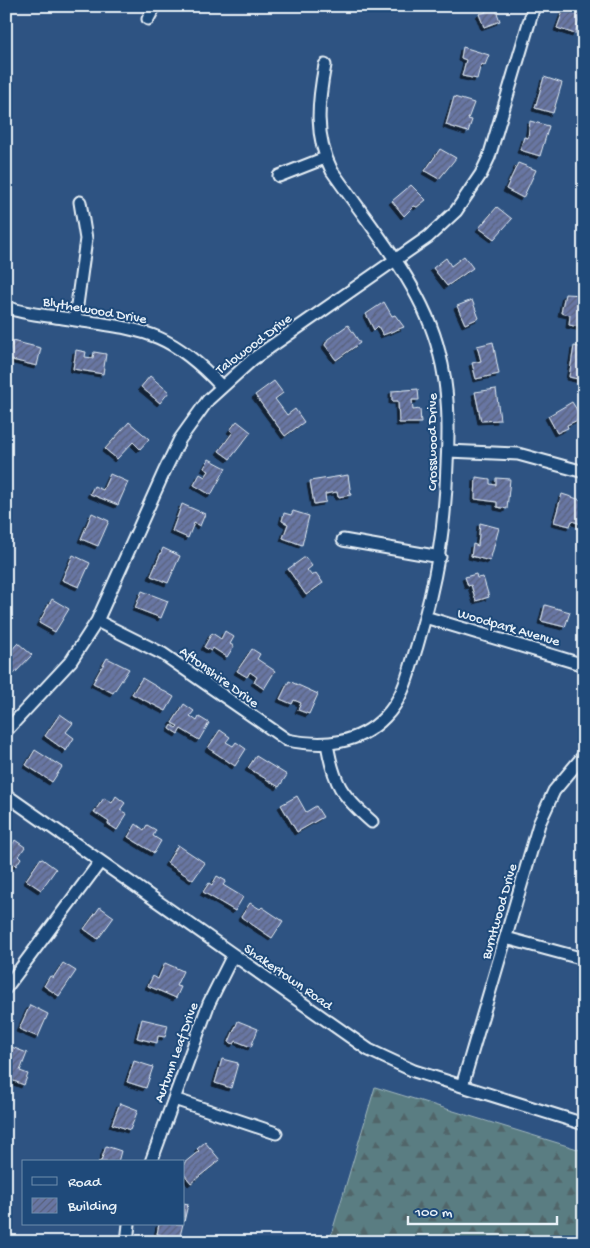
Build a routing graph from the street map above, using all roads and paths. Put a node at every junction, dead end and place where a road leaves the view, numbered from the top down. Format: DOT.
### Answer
graph roads {
  1 [pos="155,6"];
  2 [pos="534,6"];
  3 [pos="148,19"];
  4 [pos="326,65"];
  5 [pos="325,158"];
  6 [pos="279,176"];
  7 [pos="80,202"];
  8 [pos="394,260"];
  9 [pos="6,306"];
  10 [pos="75,320"];
  11 [pos="221,386"];
  12 [pos="448,451"];
  13 [pos="584,472"];
  14 [pos="343,540"];
  15 [pos="440,557"];
  16 [pos="425,617"];
  17 [pos="97,621"];
  18 [pos="584,665"];
  19 [pos="6,731"];
  20 [pos="328,744"];
  21 [pos="584,755"];
  22 [pos="6,795"];
  23 [pos="372,822"];
  24 [pos="100,862"];
  25 [pos="506,938"];
  26 [pos="233,955"];
  27 [pos="584,959"];
  28 [pos="6,988"];
  29 [pos="462,1086"];
  30 [pos="174,1099"];
  31 [pos="584,1124"];
  32 [pos="276,1134"];
  33 [pos="152,1160"];
  34 [pos="129,1226"];
  35 [pos="127,1242"];
  1 -- 3 [label="street"];
  2 -- 8 [label="street, Talowood Drive"];
  4 -- 5 [label="street, Crosswood Drive"];
  5 -- 6 [label="street"];
  5 -- 8 [label="street, Crosswood Drive"];
  7 -- 10 [label="street"];
  8 -- 11 [label="street, Talowood Drive"];
  8 -- 12 [label="street, Crosswood Drive"];
  9 -- 10 [label="street, Blythewood Drive"];
  10 -- 11 [label="street, Blythewood Drive"];
  11 -- 17 [label="street, Talowood Drive"];
  12 -- 13 [label="street"];
  12 -- 15 [label="street, Crosswood Drive"];
  14 -- 15 [label="street"];
  15 -- 16 [label="street, Crosswood Drive"];
  16 -- 18 [label="street, Woodpark Avenue"];
  16 -- 20 [label="street, Crosswood Drive"];
  17 -- 19 [label="street, Talowood Drive"];
  17 -- 20 [label="street, Aftonshire Drive"];
  20 -- 23 [label="street"];
  21 -- 25 [label="street, Burntwood Drive"];
  22 -- 24 [label="street, Shakertown Road"];
  24 -- 26 [label="street, Shakertown Road"];
  24 -- 28 [label="street"];
  25 -- 27 [label="street"];
  25 -- 29 [label="street, Burntwood Drive"];
  26 -- 29 [label="street, Shakertown Road"];
  26 -- 30 [label="street, Autumn Leaf Drive"];
  29 -- 31 [label="street, Shakertown Road"];
  30 -- 32 [label="street"];
  30 -- 33 [label="street, Autumn Leaf Drive"];
  34 -- 35 [label="street"];
}
